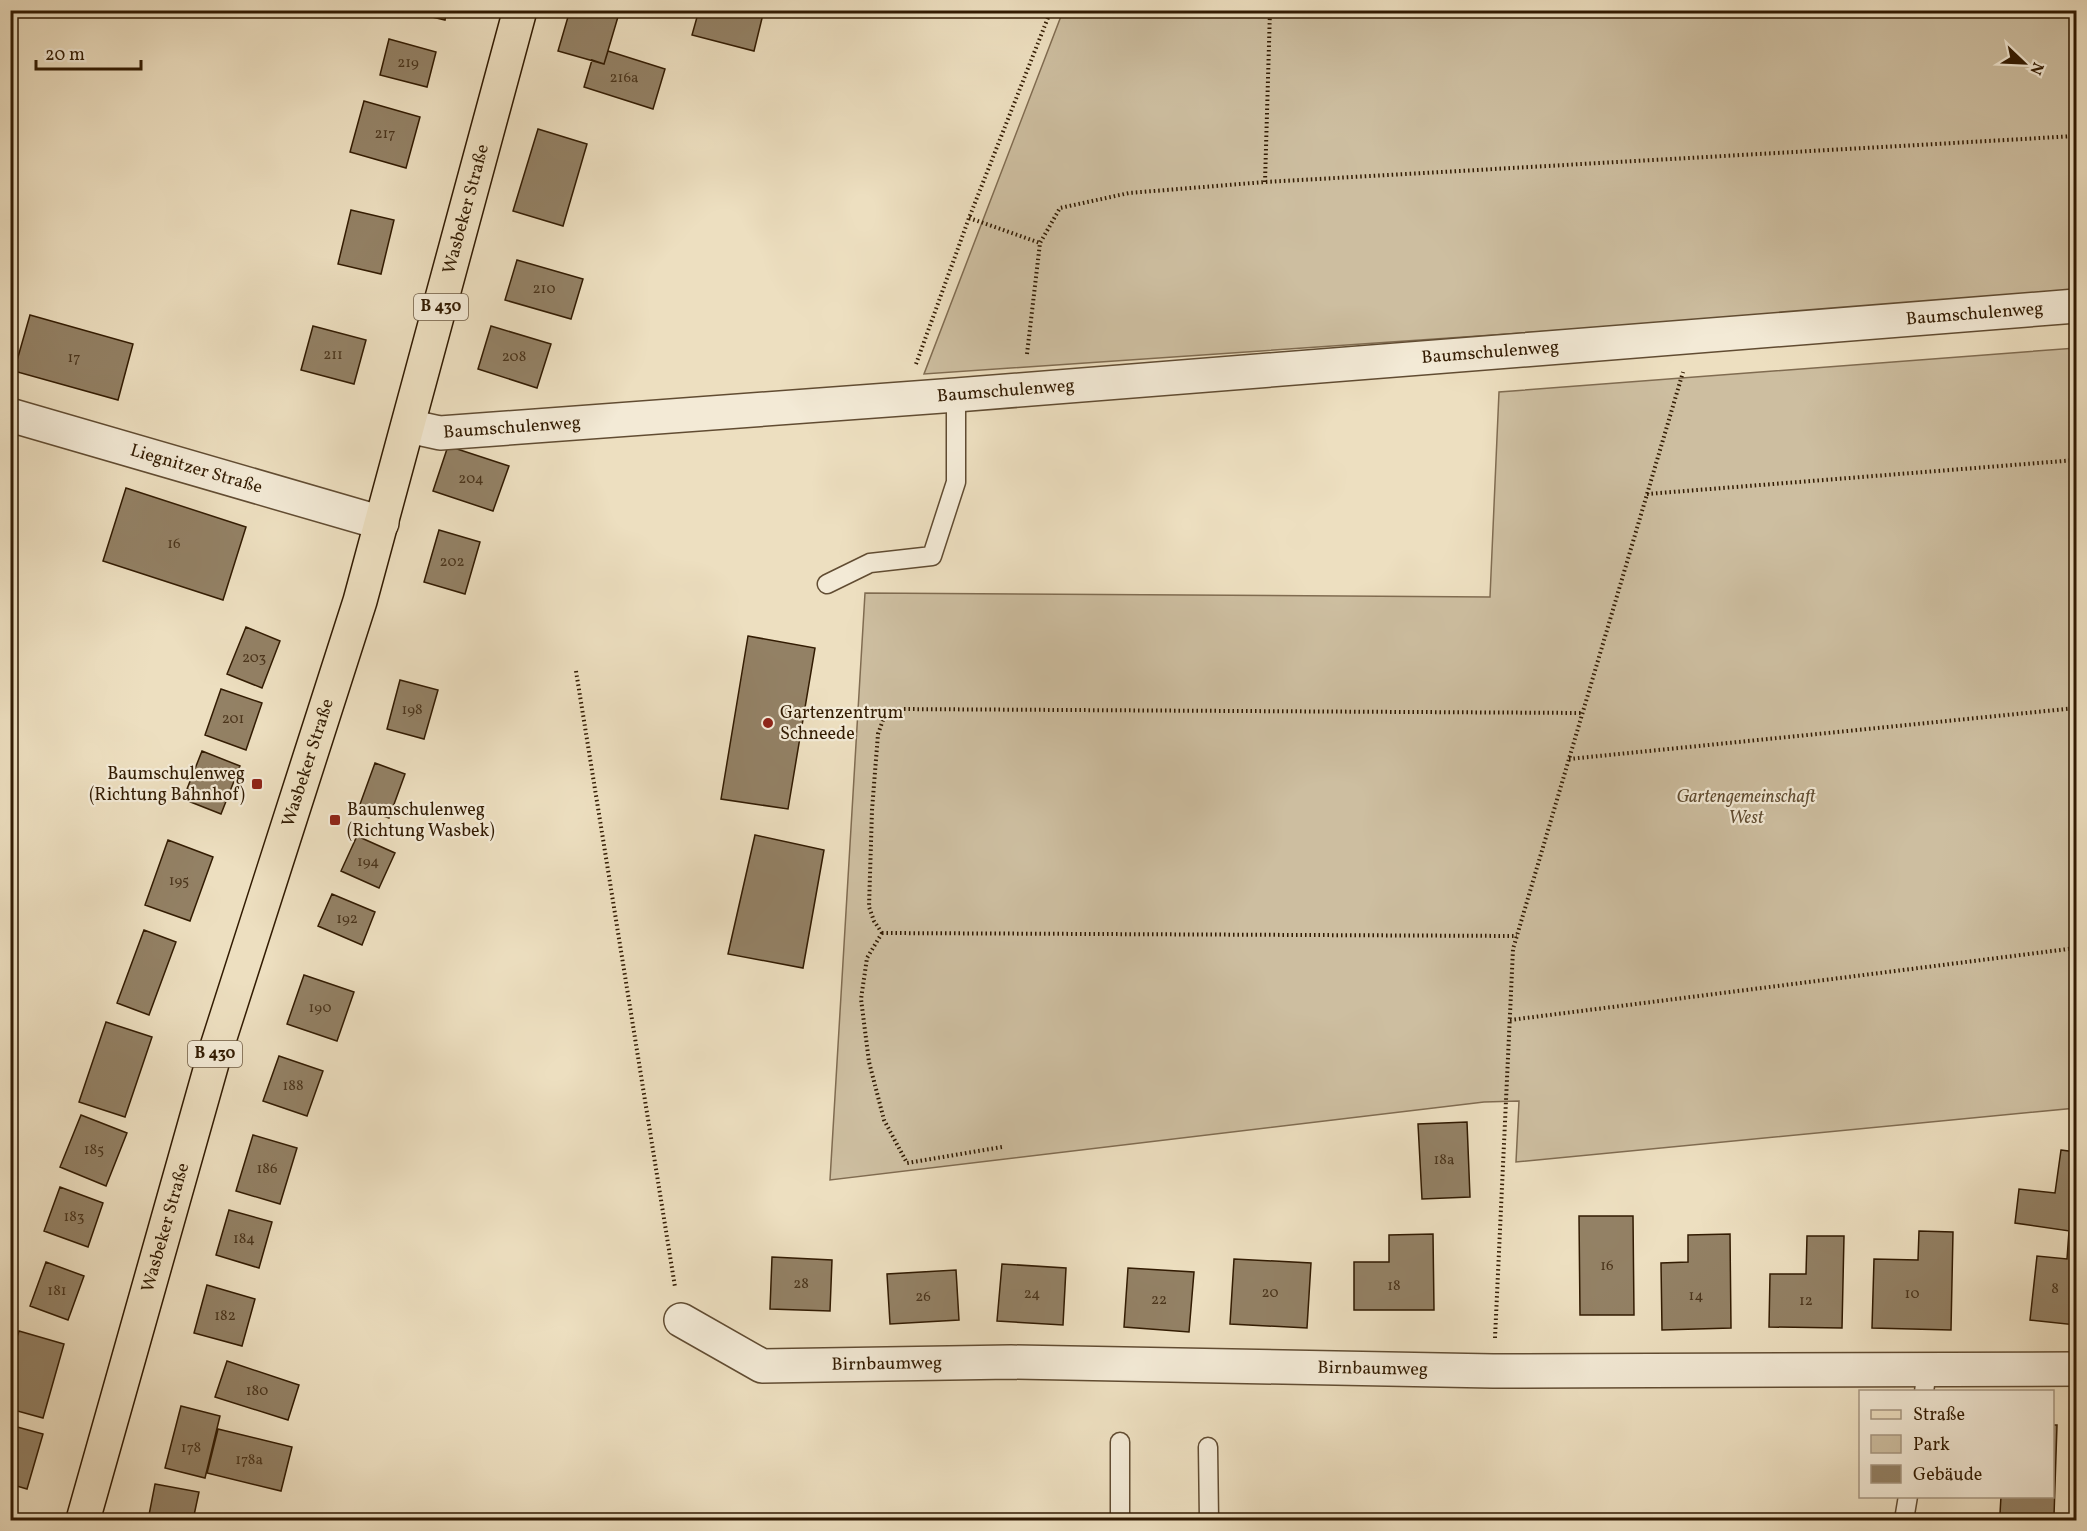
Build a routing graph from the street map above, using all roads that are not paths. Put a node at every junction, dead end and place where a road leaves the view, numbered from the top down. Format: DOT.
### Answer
graph roads {
  1 [pos="520,10"];
  2 [pos="2076,306"];
  3 [pos="956,395"];
  4 [pos="10,415"];
  5 [pos="408,426"];
  6 [pos="382,523"];
  7 [pos="827,584"];
  8 [pos="681,1320"];
  9 [pos="2076,1369"];
  10 [pos="1925,1381"];
  11 [pos="1120,1442"];
  12 [pos="1208,1447"];
  13 [pos="1908,1498"];
  14 [pos="85,1518"];
  15 [pos="1120,1521"];
  16 [pos="1209,1521"];
  17 [pos="1904,1521"];
  1 -- 5 [label="main road, Wasbeker Straße / B 430"];
  2 -- 3 [label="street, Baumschulenweg"];
  3 -- 5 [label="street, Baumschulenweg"];
  3 -- 7 [label="lane"];
  4 -- 6 [label="street, Liegnitzer Straße"];
  5 -- 6 [label="main road, Wasbeker Straße / B 430"];
  6 -- 14 [label="main road, Wasbeker Straße / B 430"];
  8 -- 10 [label="street, Birnbaumweg"];
  9 -- 10 [label="street, Birnbaumweg"];
  11 -- 15 [label="lane"];
  12 -- 16 [label="lane"];
  13 -- 17 [label="lane"];
}
